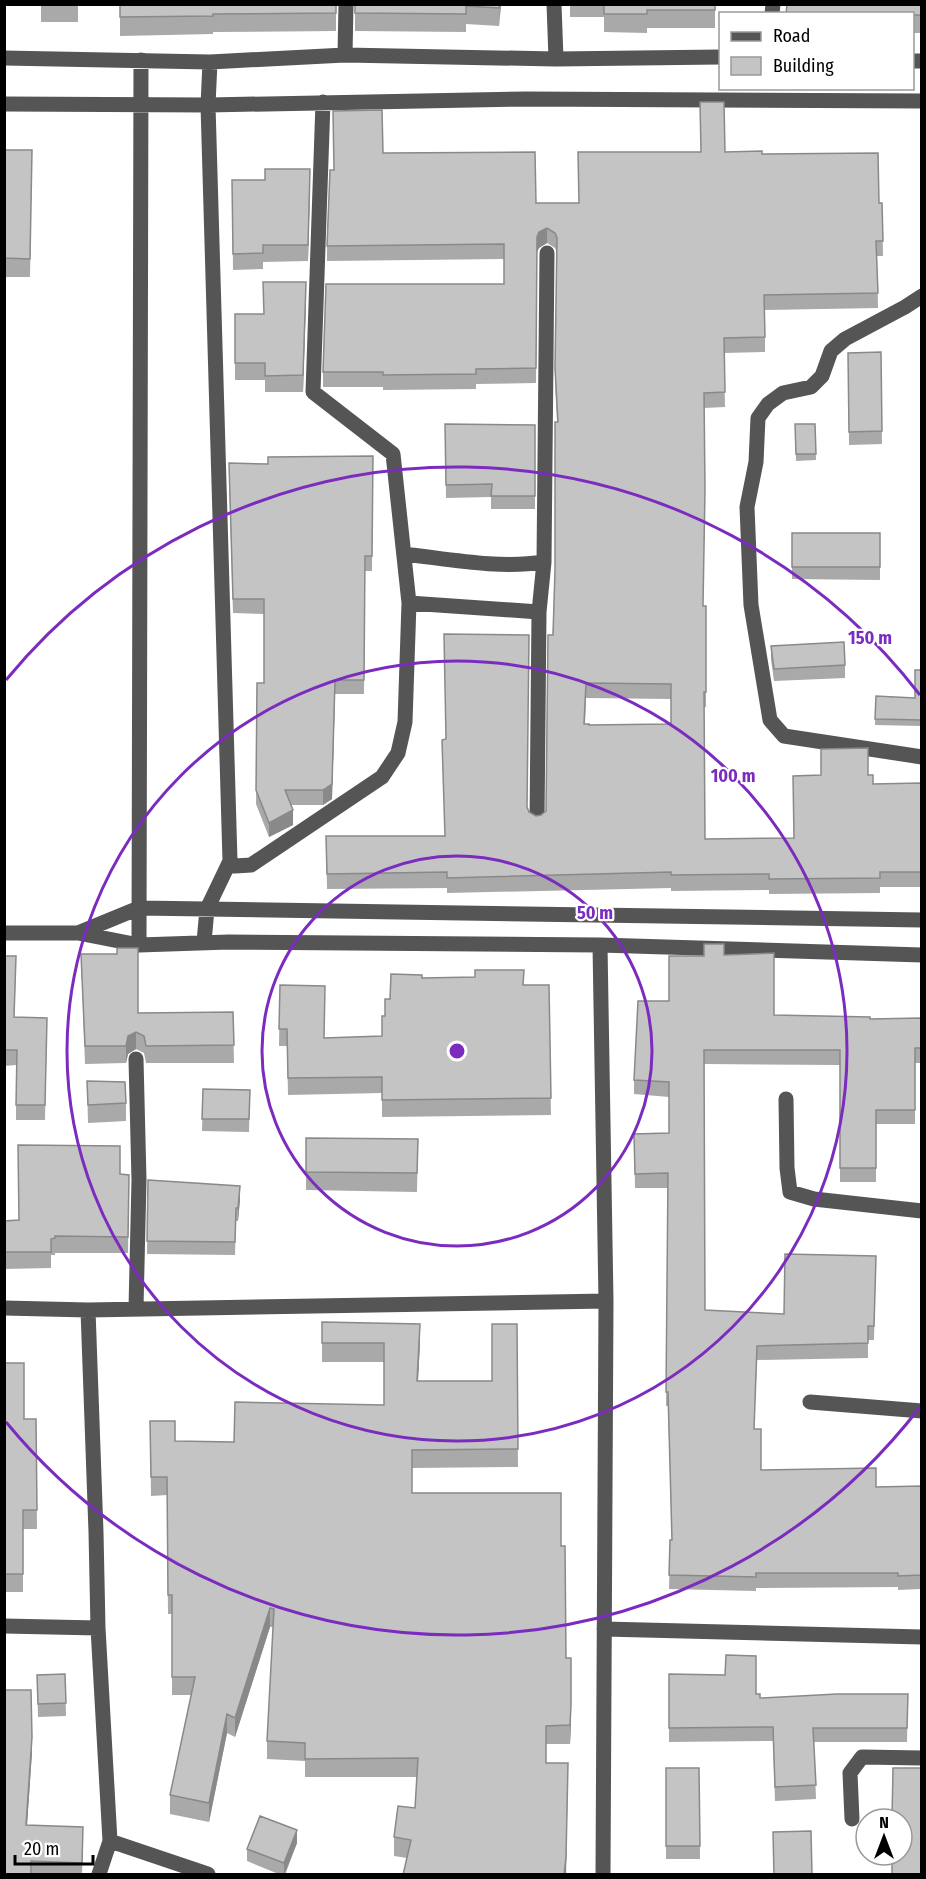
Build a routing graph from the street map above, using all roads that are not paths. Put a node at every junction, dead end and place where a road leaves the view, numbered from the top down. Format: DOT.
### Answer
graph roads {
  1 [pos="346,4"];
  2 [pos="554,4"];
  3 [pos="345,55"];
  4 [pos="719,57"];
  5 [pos="4,58"];
  6 [pos="556,59"];
  7 [pos="141,60"];
  8 [pos="210,62"];
  9 [pos="921,101"];
  10 [pos="322,102"];
  11 [pos="4,104"];
  12 [pos="141,104"];
  13 [pos="208,105"];
  14 [pos="547,253"];
  15 [pos="921,296"];
  16 [pos="404,554"];
  17 [pos="544,562"];
  18 [pos="409,603"];
  19 [pos="539,612"];
  20 [pos="921,757"];
  21 [pos="537,822"];
  22 [pos="230,861"];
  23 [pos="139,908"];
  24 [pos="207,909"];
  25 [pos="921,920"];
  26 [pos="4,933"];
  27 [pos="78,933"];
  28 [pos="204,942"];
  29 [pos="139,945"];
  30 [pos="600,945"];
  31 [pos="921,955"];
  32 [pos="136,1059"];
  33 [pos="786,1099"];
  34 [pos="921,1211"];
  35 [pos="606,1301"];
  36 [pos="4,1308"];
  37 [pos="135,1308"];
  38 [pos="88,1310"];
  39 [pos="810,1402"];
  40 [pos="921,1411"];
  41 [pos="4,1626"];
  42 [pos="98,1628"];
  43 [pos="604,1629"];
  44 [pos="921,1637"];
  45 [pos="921,1758"];
  46 [pos="852,1819"];
  47 [pos="110,1841"];
  48 [pos="99,1875"];
  49 [pos="208,1875"];
  50 [pos="603,1875"];
  1 -- 3 [label="street"];
  2 -- 6 [label="street"];
  3 -- 6 [label="street"];
  3 -- 8 [label="street"];
  4 -- 6 [label="street"];
  5 -- 7 [label="street"];
  7 -- 8 [label="street"];
  7 -- 12 [label="street"];
  8 -- 13 [label="street"];
  9 -- 10 [label="street"];
  10 -- 13 [label="street"];
  10 -- 16 [label="street"];
  11 -- 12 [label="street"];
  12 -- 13 [label="street"];
  12 -- 23 [label="street"];
  13 -- 22 [label="street"];
  14 -- 17 [label="street"];
  15 -- 20 [label="street"];
  16 -- 17 [label="street"];
  16 -- 18 [label="street"];
  17 -- 19 [label="street"];
  18 -- 19 [label="street"];
  18 -- 22 [label="street"];
  19 -- 21 [label="street"];
  22 -- 24 [label="street"];
  23 -- 24 [label="street"];
  23 -- 27 [label="street"];
  23 -- 29 [label="street"];
  24 -- 25 [label="street"];
  24 -- 28 [label="street"];
  26 -- 27 [label="street"];
  27 -- 29 [label="street"];
  28 -- 29 [label="street"];
  28 -- 30 [label="street"];
  30 -- 31 [label="street"];
  30 -- 35 [label="street"];
  32 -- 37 [label="street"];
  33 -- 34 [label="street"];
  35 -- 37 [label="street"];
  35 -- 43 [label="street"];
  36 -- 38 [label="street"];
  37 -- 38 [label="street"];
  38 -- 42 [label="street"];
  39 -- 40 [label="street"];
  41 -- 42 [label="street"];
  42 -- 47 [label="street"];
  43 -- 44 [label="street"];
  43 -- 50 [label="street"];
  45 -- 46 [label="street"];
  47 -- 48 [label="street"];
  47 -- 49 [label="street"];
}
